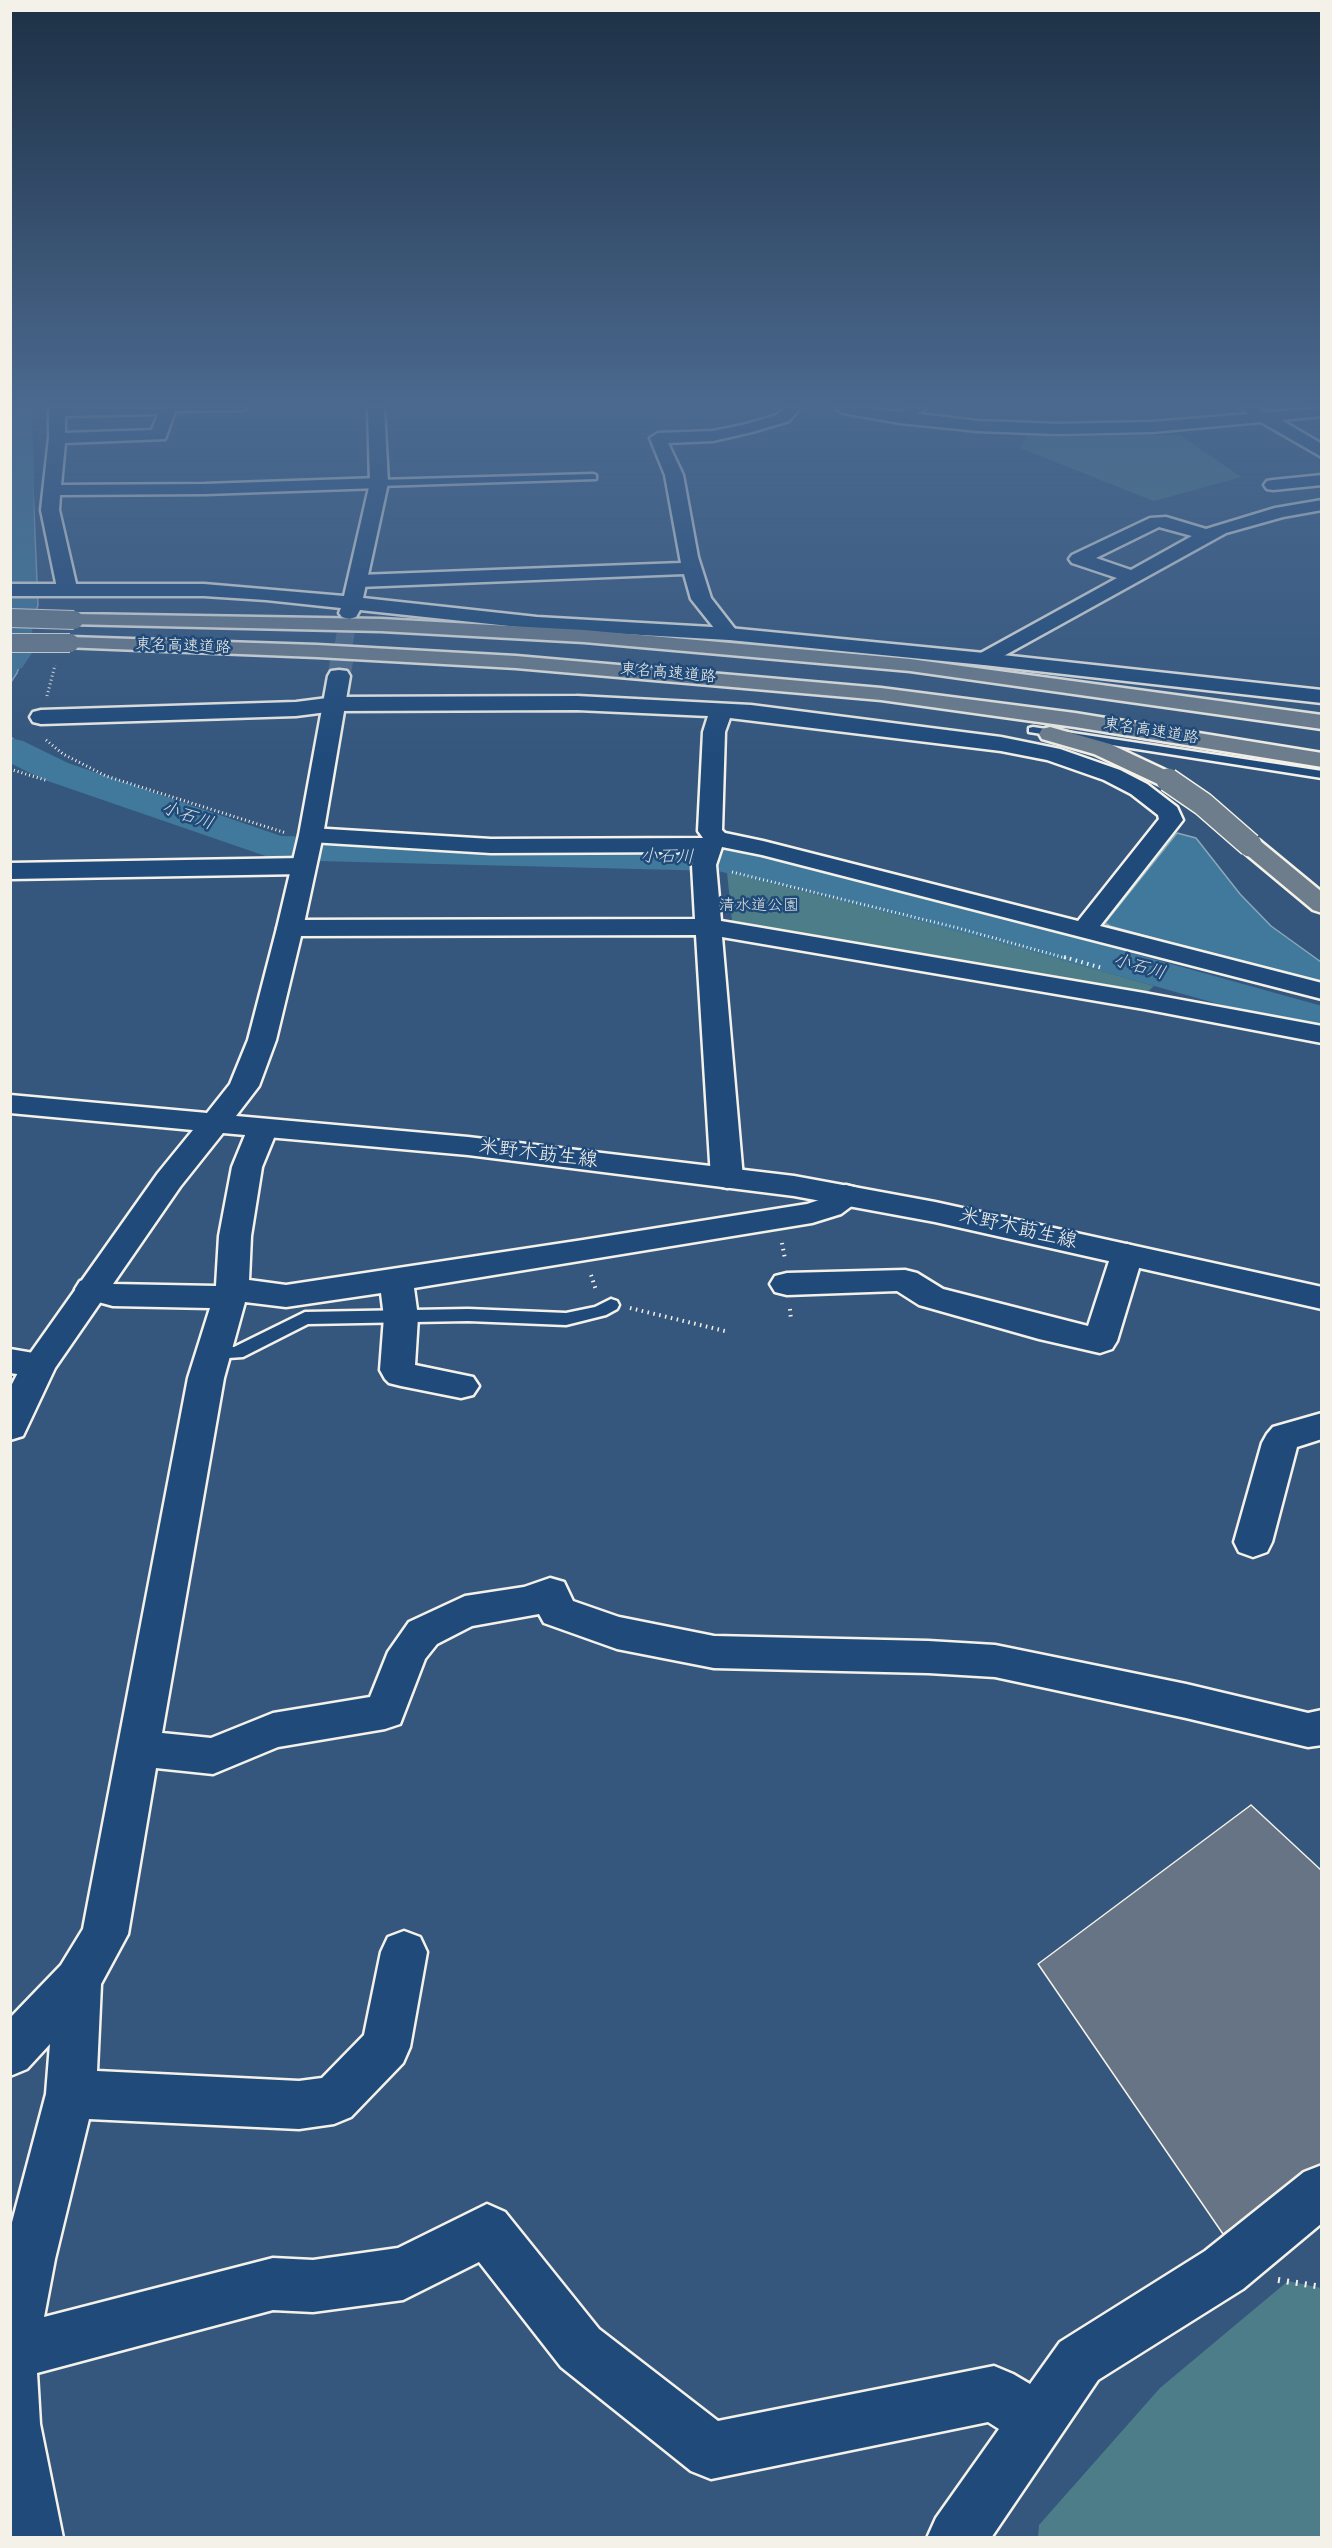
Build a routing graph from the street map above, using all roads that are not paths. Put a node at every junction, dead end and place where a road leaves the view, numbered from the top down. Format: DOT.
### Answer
graph roads {
  1 [pos="53,527"];
  2 [pos="370,527"];
  3 [pos="684,527"];
  4 [pos="1146,527"];
  5 [pos="1181,527"];
  6 [pos="1232,527"];
  7 [pos="1206,535"];
  8 [pos="692,568"];
  9 [pos="1131,576"];
  10 [pos="360,581"];
  11 [pos="10,590"];
  12 [pos="63,590"];
  13 [pos="350,608"];
  14 [pos="10,618"];
  15 [pos="10,624"];
  16 [pos="72,629"];
  17 [pos="729,634"];
  18 [pos="10,643"];
  19 [pos="178,646"];
  20 [pos="984,659"];
  21 [pos="339,676"];
  22 [pos="1322,697"];
  23 [pos="335,704"];
  24 [pos="721,711"];
  25 [pos="41,717"];
  26 [pos="1318,722"];
  27 [pos="1033,730"];
  28 [pos="1322,740"];
  29 [pos="1322,760"];
  30 [pos="1322,775"];
  31 [pos="307,849"];
  32 [pos="709,854"];
  33 [pos="10,871"];
  34 [pos="1322,905"];
  35 [pos="710,927"];
  36 [pos="291,928"];
  37 [pos="1084,930"];
  38 [pos="1322,991"];
  39 [pos="1322,1035"];
  40 [pos="10,1104"];
  41 [pos="213,1124"];
  42 [pos="263,1128"];
  43 [pos="727,1178"];
  44 [pos="846,1195"];
  45 [pos="1127,1255"];
  46 [pos="396,1279"];
  47 [pos="787,1284"];
  48 [pos="92,1289"];
  49 [pos="231,1293"];
  50 [pos="1322,1298"];
  51 [pos="611,1305"];
  52 [pos="401,1317"];
  53 [pos="213,1353"];
  54 [pos="25,1363"];
  55 [pos="461,1386"];
  56 [pos="10,1426"];
  57 [pos="1322,1426"];
  58 [pos="1253,1542"];
  59 [pos="1322,1726"];
  60 [pos="139,1749"];
  61 [pos="404,1952"];
  62 [pos="78,1980"];
  63 [pos="10,2053"];
  64 [pos="71,2094"];
  65 [pos="1322,2190"];
  66 [pos="10,2352"];
  67 [pos="10,2368"];
  68 [pos="1036,2421"];
  69 [pos="34,2538"];
  70 [pos="956,2538"];
  1 -- 12 [label="street"];
  2 -- 10 [label="street"];
  3 -- 8 [label="street"];
  4 -- 9 [label="street"];
  5 -- 7 [label="street"];
  6 -- 7 [label="street"];
  7 -- 9 [label="street"];
  8 -- 10 [label="street"];
  8 -- 17 [label="street"];
  9 -- 20 [label="street"];
  10 -- 13 [label="street"];
  11 -- 12 [label="street"];
  12 -- 13 [label="street"];
  13 -- 17 [label="street"];
  14 -- 16 [label="highway, bridge"];
  15 -- 16 [label="highway, 東名高速道路"];
  16 -- 18 [label="highway, 東名高速道路, bridge"];
  16 -- 19 [label="highway, 東名高速道路"];
  16 -- 26 [label="highway"];
  16 -- 28 [label="highway, 東名高速道路"];
  17 -- 20 [label="street"];
  19 -- 27 [label="highway"];
  19 -- 29 [label="highway, 東名高速道路"];
  20 -- 22 [label="street"];
  21 -- 23 [label="street"];
  23 -- 24 [label="street"];
  23 -- 25 [label="street"];
  23 -- 31 [label="street"];
  24 -- 32 [label="street"];
  24 -- 37 [label="street"];
  27 -- 30 [label="lane"];
  27 -- 34 [label="highway, bridge"];
  31 -- 32 [label="street"];
  31 -- 33 [label="street"];
  31 -- 36 [label="street"];
  32 -- 35 [label="street"];
  32 -- 37 [label="street"];
  35 -- 36 [label="street"];
  35 -- 39 [label="street"];
  35 -- 43 [label="street"];
  36 -- 41 [label="street"];
  37 -- 38 [label="street"];
  40 -- 41 [label="street, 米野木莇生線"];
  41 -- 42 [label="street, 米野木莇生線"];
  41 -- 48 [label="street"];
  42 -- 43 [label="street, 米野木莇生線"];
  42 -- 49 [label="street"];
  43 -- 44 [label="street, 米野木莇生線"];
  44 -- 45 [label="street, 米野木莇生線"];
  44 -- 46 [label="street"];
  45 -- 47 [label="street"];
  45 -- 50 [label="street, 米野木莇生線"];
  46 -- 49 [label="street"];
  46 -- 52 [label="street"];
  48 -- 49 [label="street"];
  48 -- 54 [label="street"];
  49 -- 53 [label="street"];
  51 -- 52 [label="lane"];
  52 -- 53 [label="lane"];
  52 -- 55 [label="street"];
  53 -- 60 [label="street"];
  54 -- 56 [label="street"];
  57 -- 58 [label="street"];
  59 -- 60 [label="street"];
  60 -- 62 [label="street"];
  61 -- 64 [label="street"];
  62 -- 63 [label="street"];
  62 -- 64 [label="street"];
  64 -- 66 [label="street"];
  65 -- 68 [label="street"];
  66 -- 68 [label="street"];
  67 -- 69 [label="street"];
  68 -- 70 [label="street"];
}
